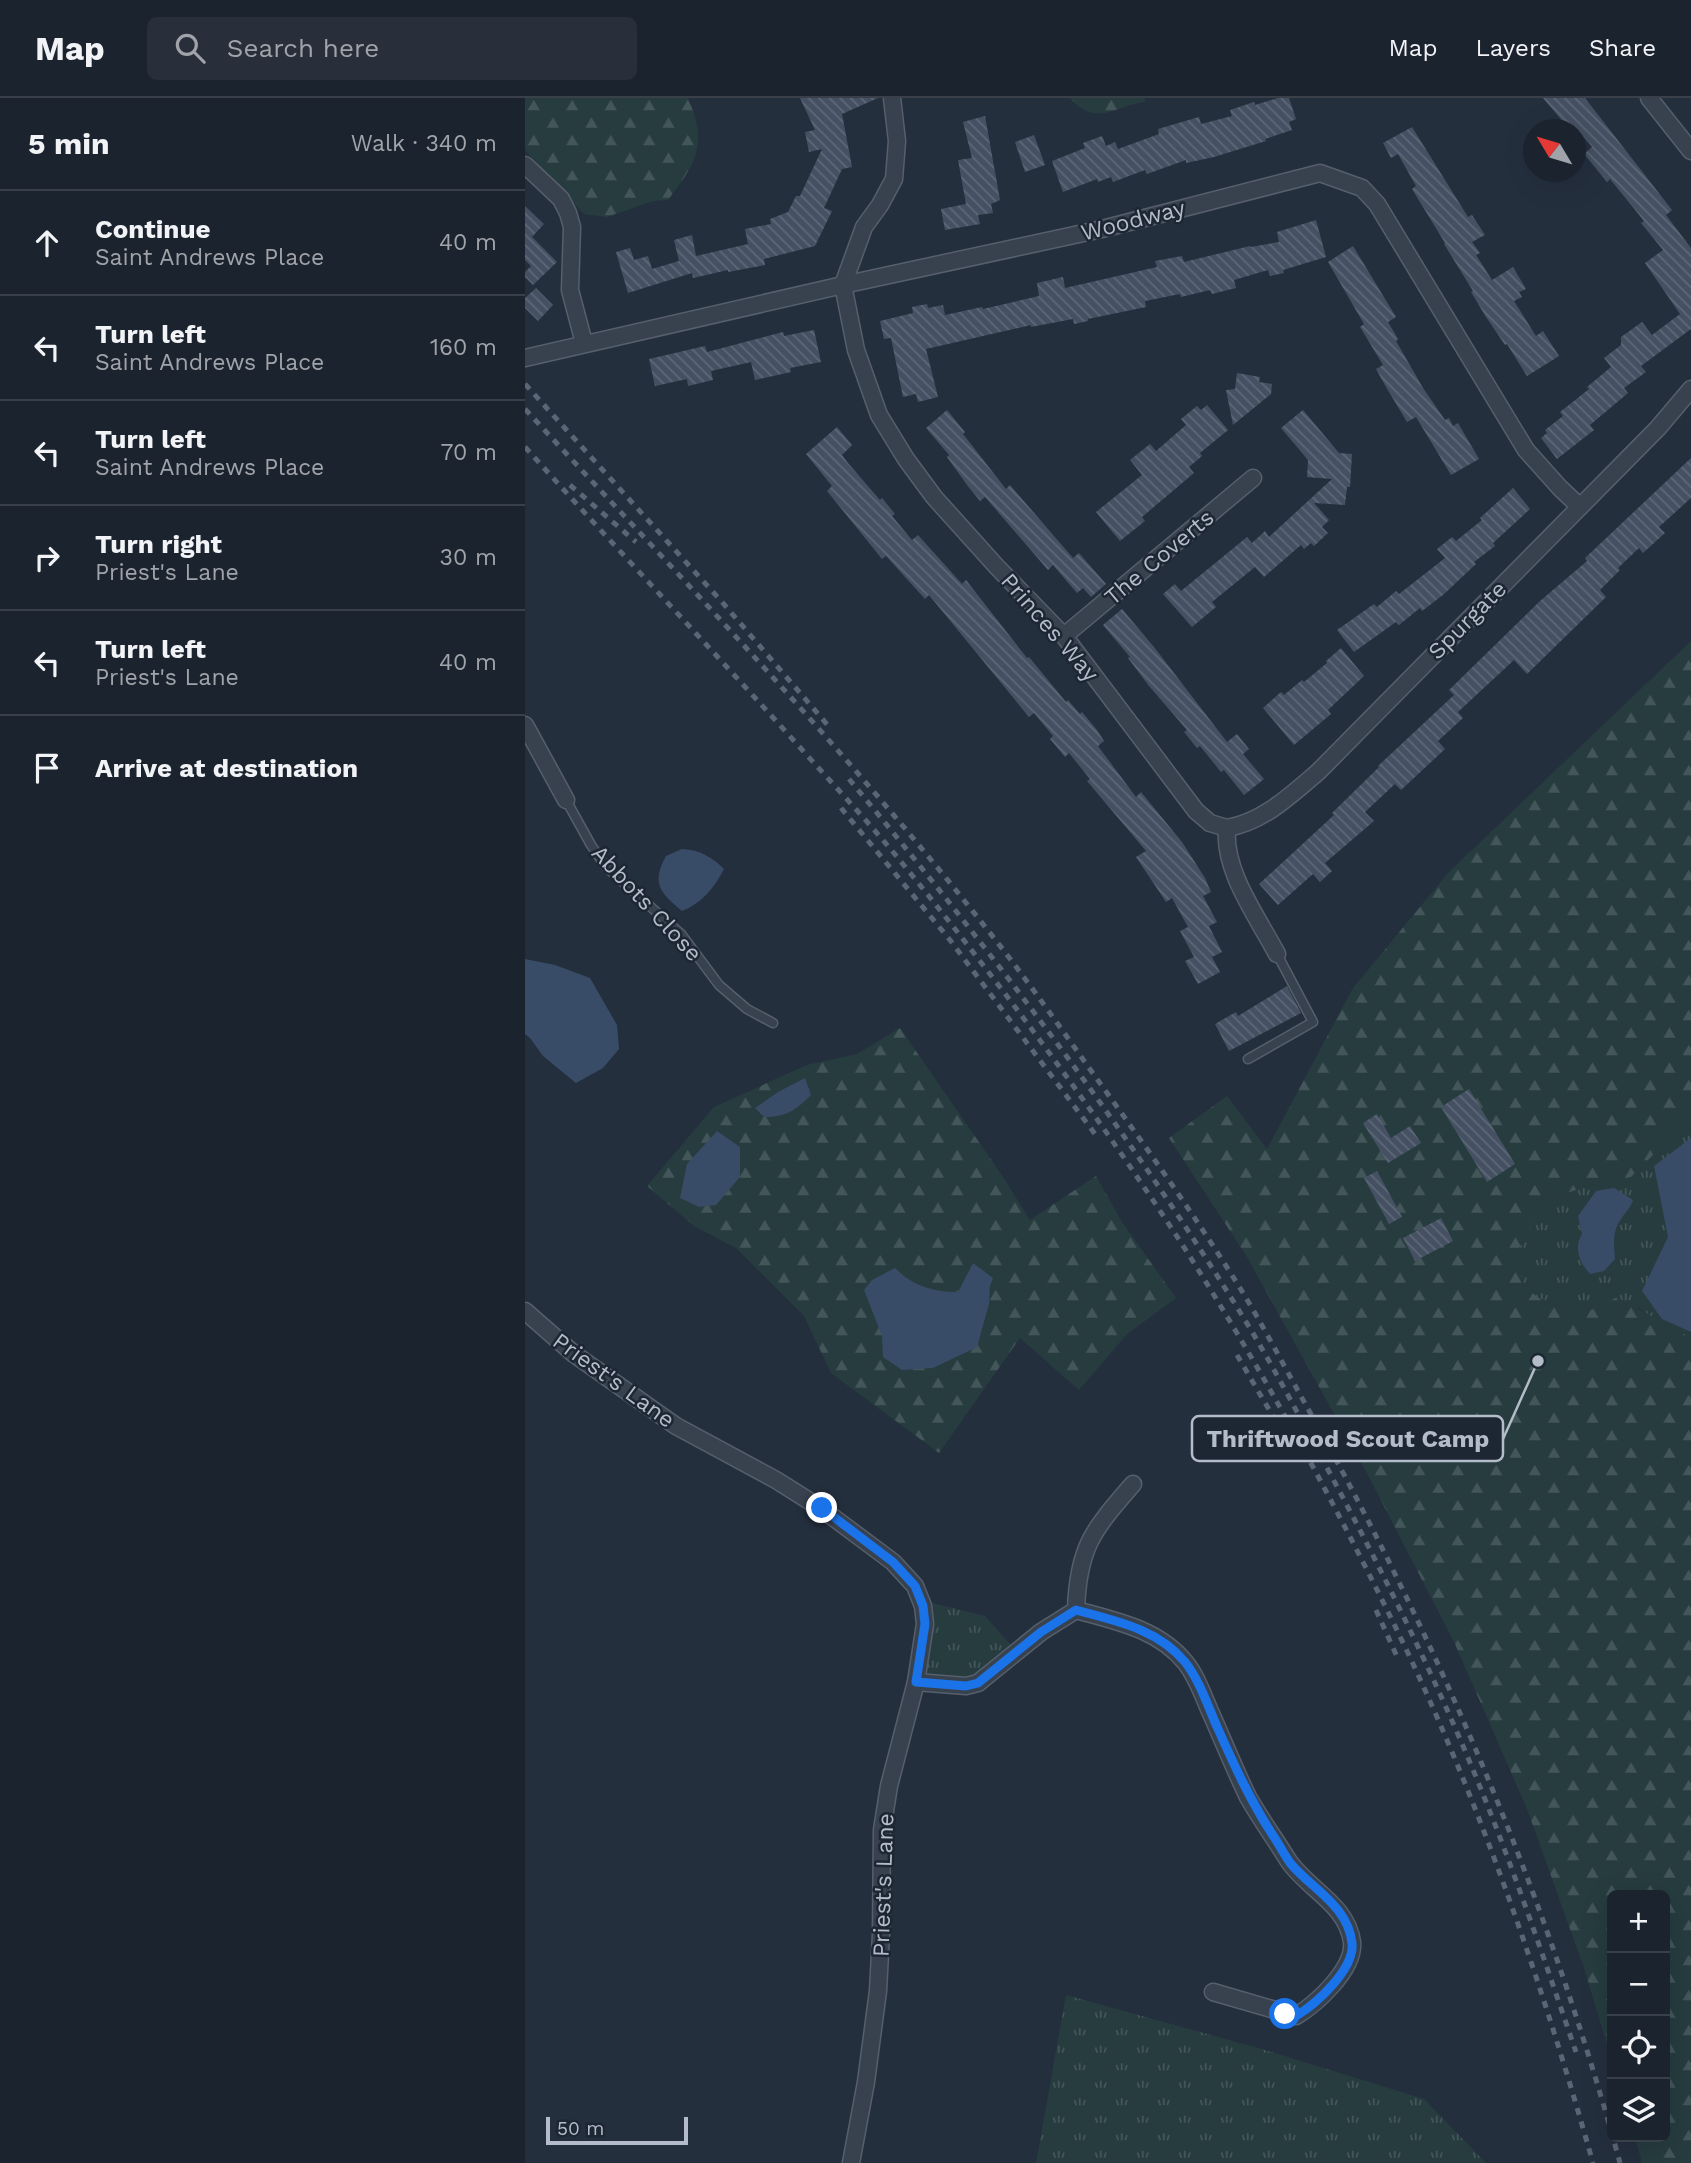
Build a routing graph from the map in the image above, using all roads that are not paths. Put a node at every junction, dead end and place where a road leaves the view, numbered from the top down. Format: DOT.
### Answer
graph roads {
  1 [pos="893,98"];
  2 [pos="1649,98"];
  3 [pos="1691,151"];
  4 [pos="525,165"];
  5 [pos="843,285"];
  6 [pos="585,343"];
  7 [pos="532,356"];
  8 [pos="1691,389"];
  9 [pos="1253,478"];
  10 [pos="1580,506"];
  11 [pos="1064,636"];
  12 [pos="525,725"];
  13 [pos="566,800"];
  14 [pos="1227,828"];
  15 [pos="1277,954"];
  16 [pos="773,1023"];
  17 [pos="1248,1059"];
  18 [pos="525,1311"];
  19 [pos="1133,1484"];
  20 [pos="1076,1610"];
  21 [pos="916,1682"];
  22 [pos="1213,1992"];
  23 [pos="851,2163"];
  1 -- 5 [label="street"];
  2 -- 3 [label="street"];
  4 -- 6 [label="street"];
  5 -- 6 [label="street, Woodway"];
  5 -- 10 [label="street, Woodway"];
  5 -- 11 [label="street, Princes Way"];
  6 -- 7 [label="street, Woodway"];
  8 -- 10 [label="street, Spurgate"];
  9 -- 11 [label="street, The Coverts"];
  10 -- 14 [label="street, Spurgate"];
  11 -- 14 [label="street, Princes Way"];
  12 -- 13 [label="street, Abbots Close"];
  13 -- 16 [label="lane, Abbots Close"];
  14 -- 15 [label="street"];
  15 -- 17 [label="lane"];
  18 -- 21 [label="street, Priest's Lane"];
  19 -- 20 [label="street"];
  20 -- 21 [label="street"];
  20 -- 22 [label="street"];
  21 -- 23 [label="street, Priest's Lane"];
}
